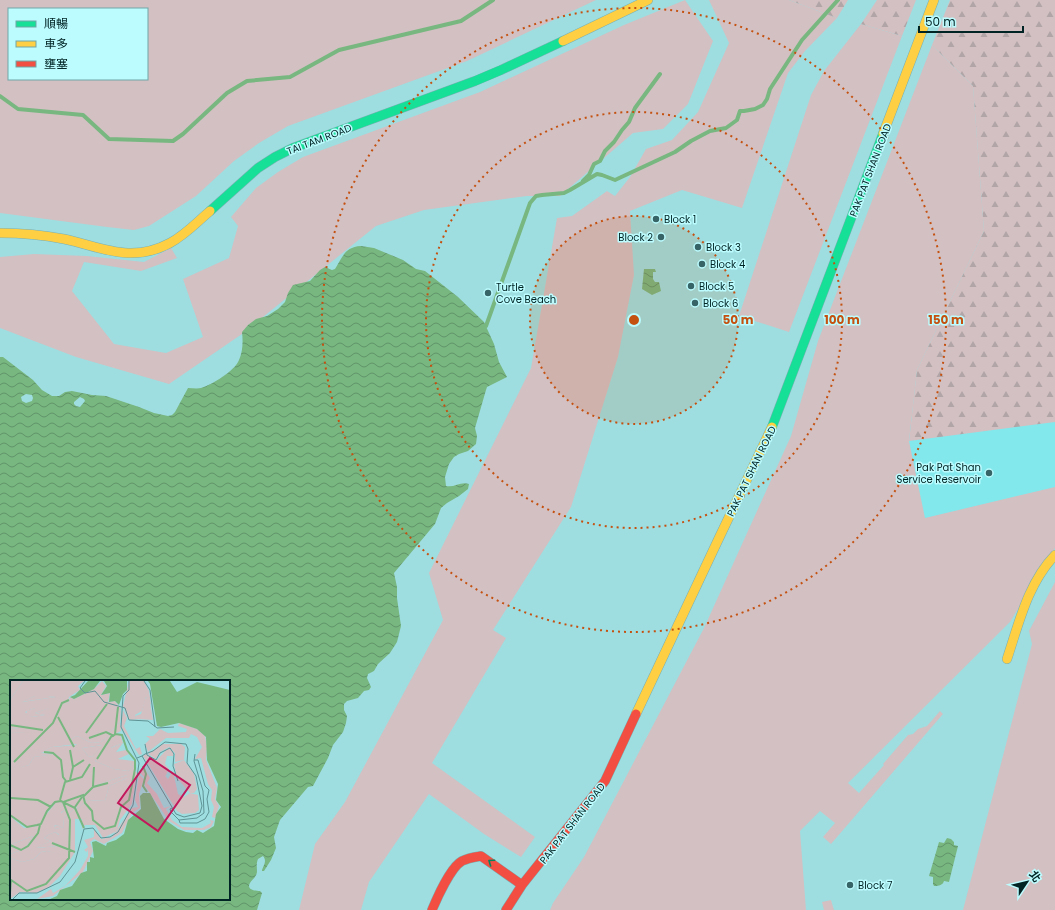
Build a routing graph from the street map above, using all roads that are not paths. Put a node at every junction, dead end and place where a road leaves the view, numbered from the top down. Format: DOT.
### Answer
graph roads {
  1 [pos="648,0"];
  2 [pos="934,0"];
  3 [pos="0,233"];
  4 [pos="1055,555"];
  5 [pos="1008,659"];
  6 [pos="522,885"];
  7 [pos="432,910"];
  8 [pos="506,910"];
  1 -- 3 [label="street, TAI TAM ROAD"];
  2 -- 6 [label="street, PAK PAT SHAN ROAD"];
  4 -- 5 [label="street"];
  6 -- 7 [label="street, one-way"];
  6 -- 8 [label="street, PAK PAT SHAN ROAD"];
}
